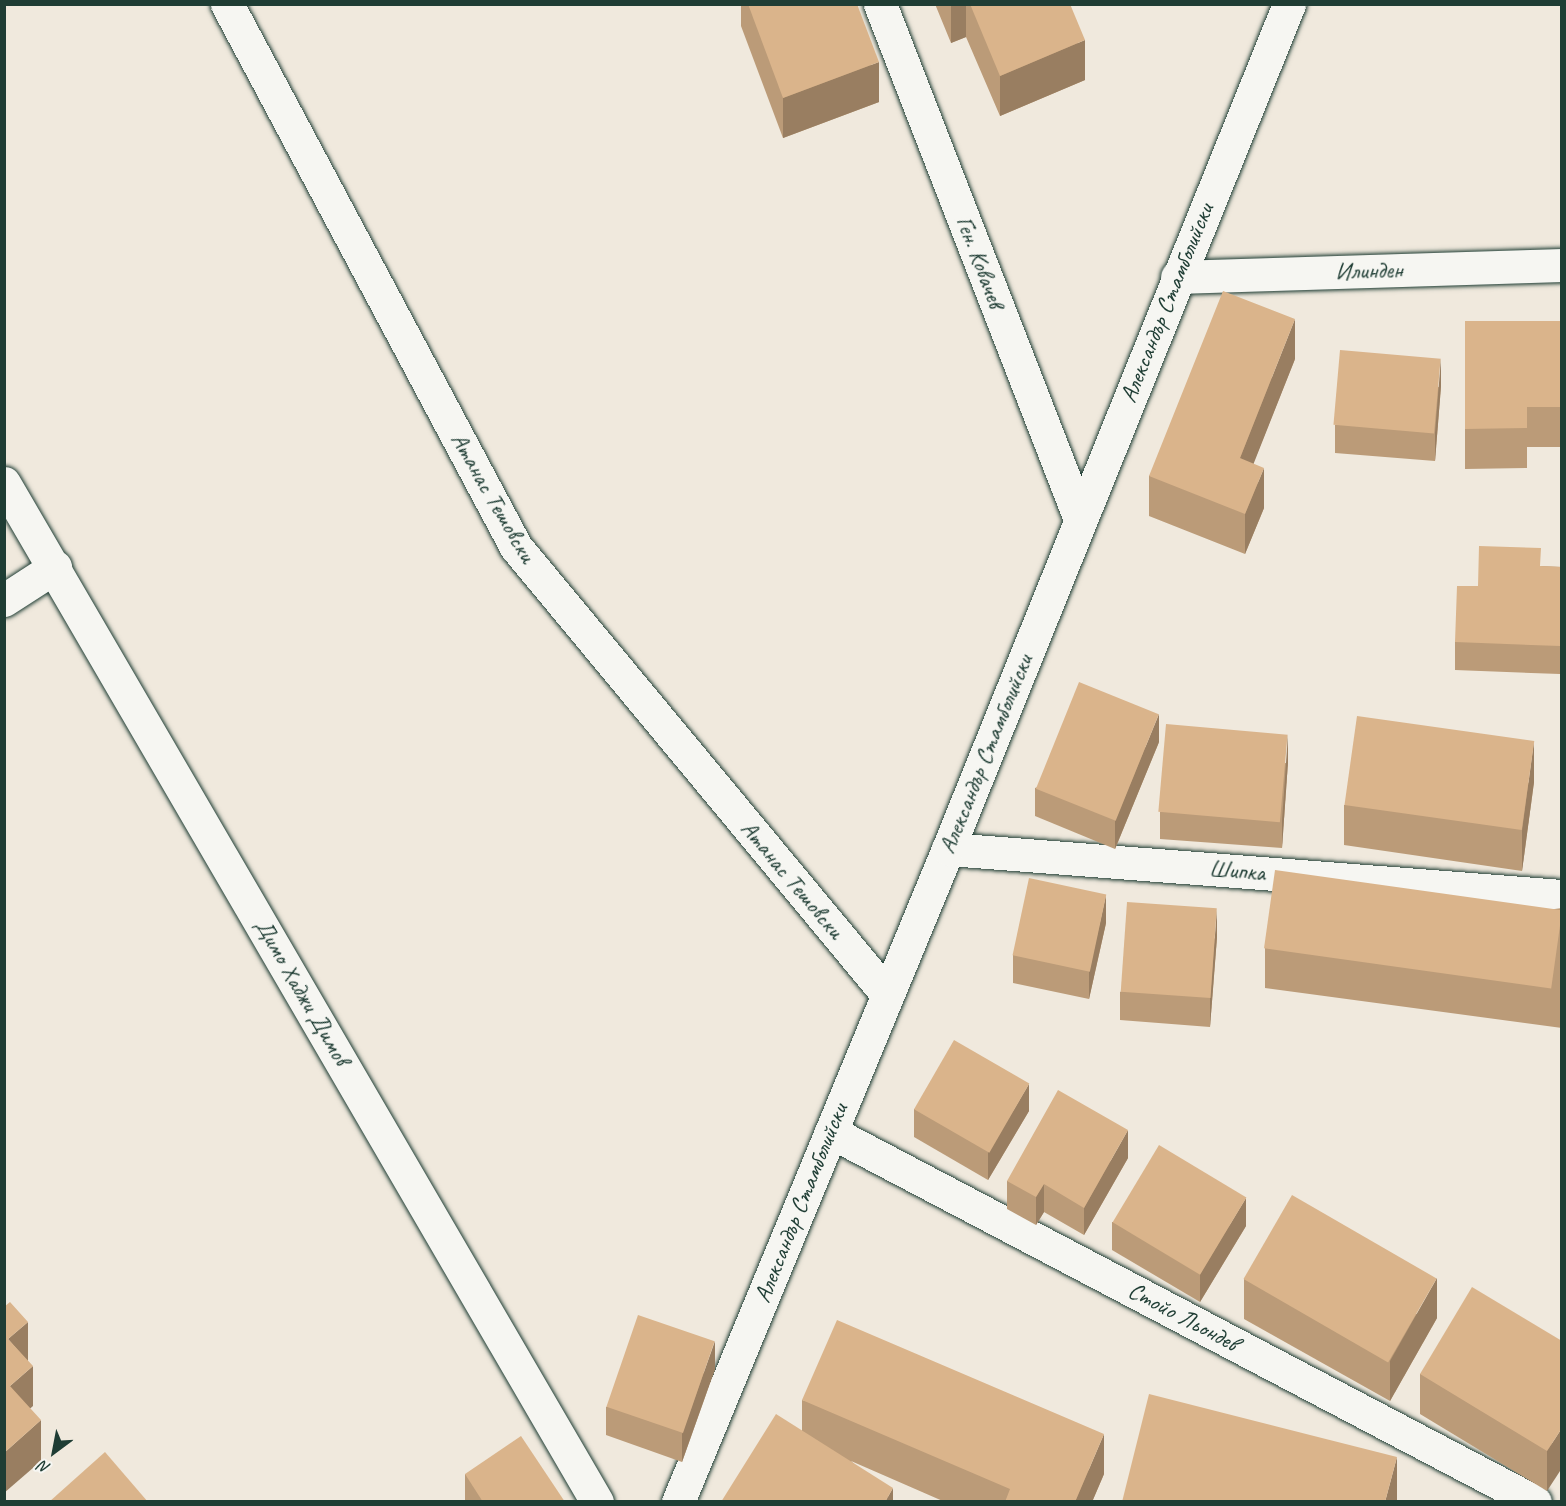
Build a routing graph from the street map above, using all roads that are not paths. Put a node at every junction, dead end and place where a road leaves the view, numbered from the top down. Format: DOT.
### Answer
graph roads {
  1 [pos="228,4"];
  2 [pos="880,4"];
  3 [pos="1289,4"];
  4 [pos="1562,265"];
  5 [pos="1177,277"];
  6 [pos="4,483"];
  7 [pos="1080,519"];
  8 [pos="55,567"];
  9 [pos="4,600"];
  10 [pos="948,849"];
  11 [pos="1562,896"];
  12 [pos="886,993"];
  13 [pos="831,1132"];
  14 [pos="597,1502"];
  15 [pos="678,1502"];
  16 [pos="1535,1502"];
  1 -- 12 [label="street, Атанас Тешовски"];
  2 -- 7 [label="street, Ген. Ковачев"];
  3 -- 5 [label="street, Александър Стамболийски"];
  4 -- 5 [label="street, Илинден"];
  5 -- 7 [label="street, Александър Стамболийски"];
  6 -- 8 [label="street, Димо Хаджи Димов"];
  7 -- 10 [label="street, Александър Стамболийски"];
  8 -- 9 [label="street"];
  8 -- 14 [label="street, Димо Хаджи Димов"];
  10 -- 11 [label="street, Шипка"];
  10 -- 12 [label="street, Александър Стамболийски"];
  12 -- 13 [label="street, Александър Стамболийски"];
  13 -- 15 [label="street, Александър Стамболийски"];
  13 -- 16 [label="street, Стойо Льондев"];
}
